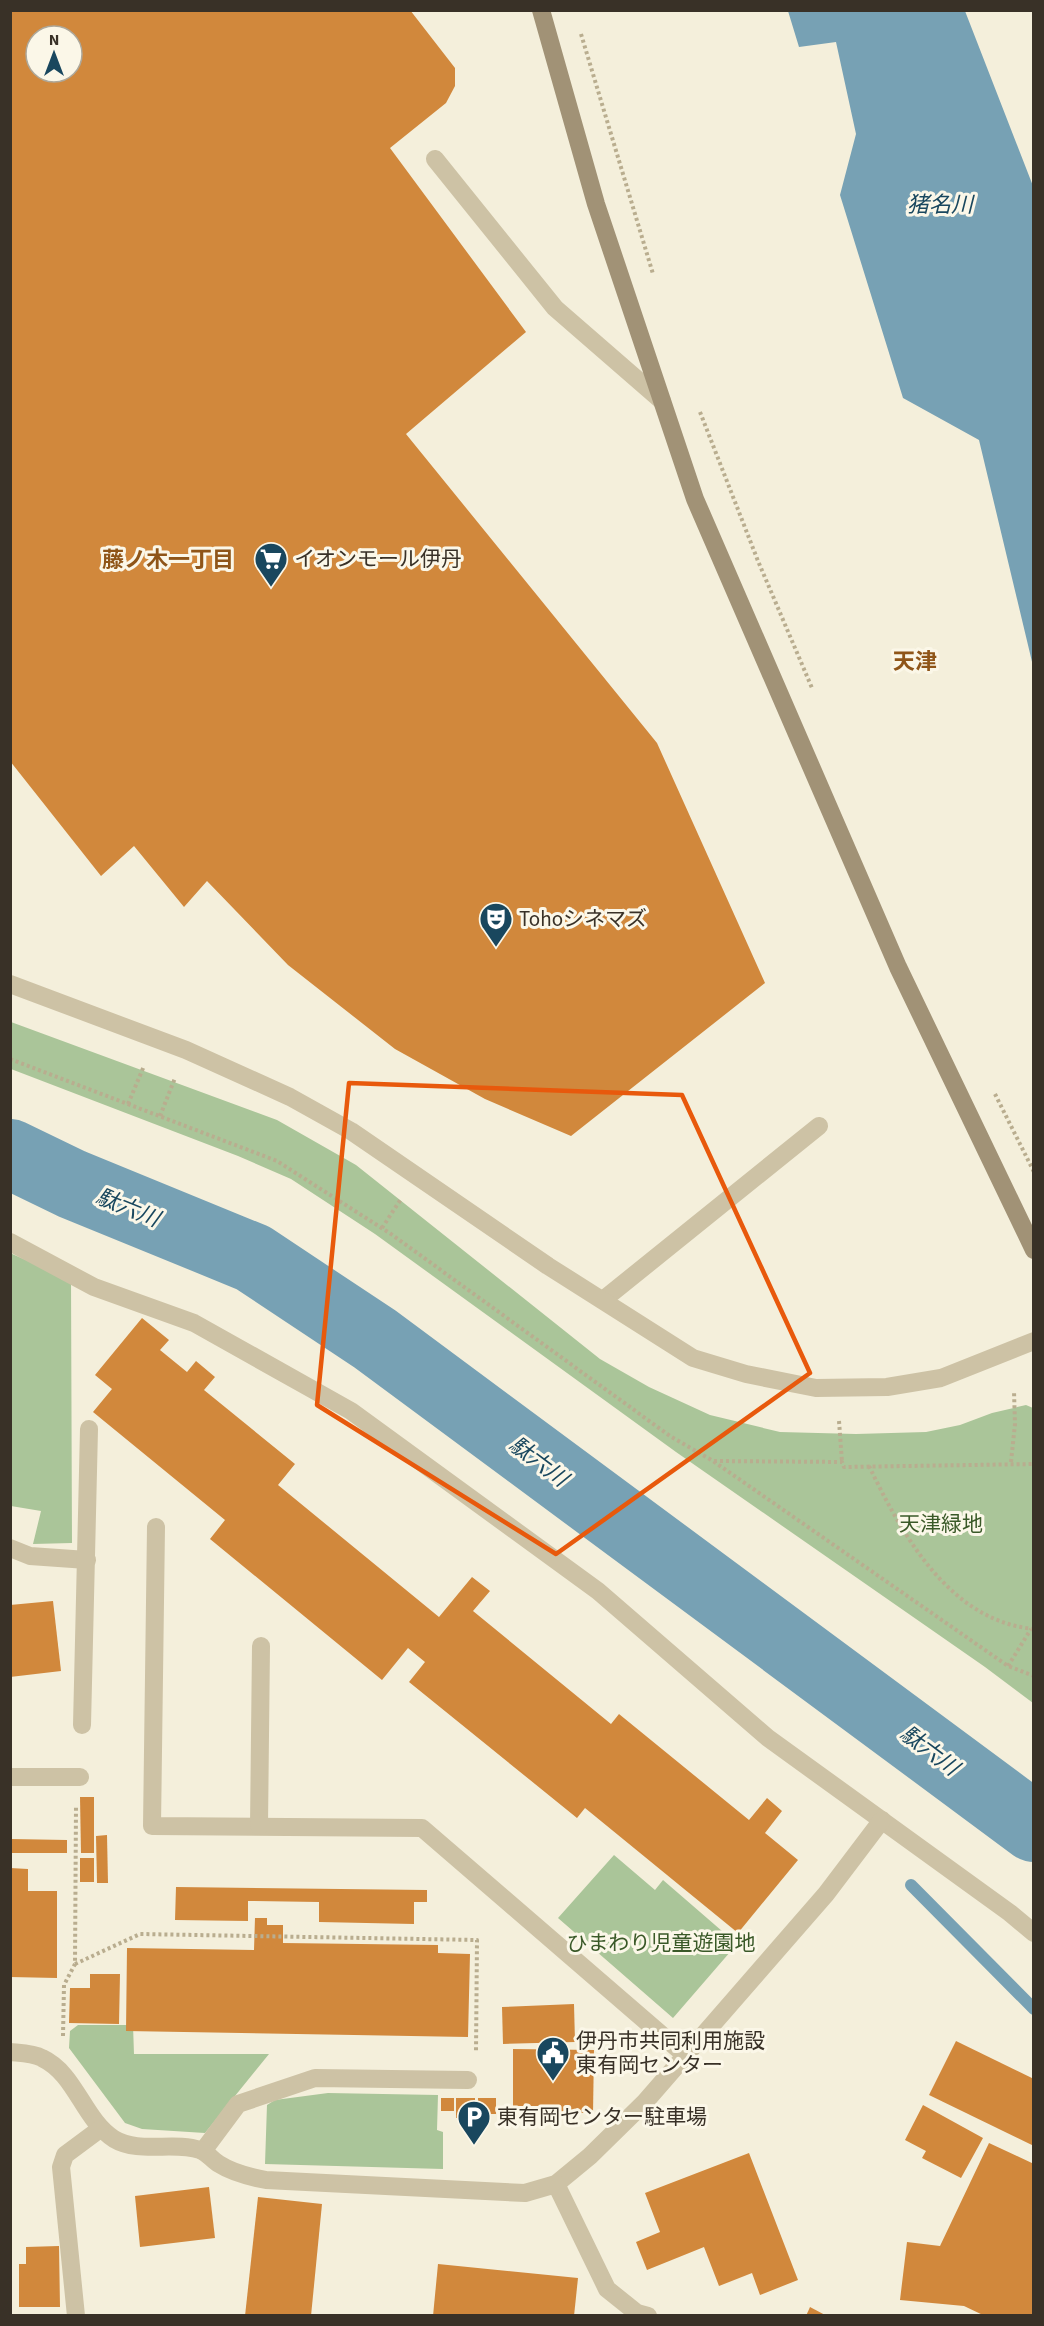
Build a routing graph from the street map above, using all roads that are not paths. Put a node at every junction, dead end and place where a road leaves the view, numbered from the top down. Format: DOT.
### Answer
graph roads {
  1 [pos="541,10"];
  2 [pos="435,159"];
  3 [pos="662,401"];
  4 [pos="10,984"];
  5 [pos="819,1126"];
  6 [pos="10,1242"];
  7 [pos="1034,1250"];
  8 [pos="603,1300"];
  9 [pos="1034,1341"];
  10 [pos="89,1429"];
  11 [pos="156,1527"];
  12 [pos="10,1548"];
  13 [pos="87,1560"];
  14 [pos="261,1646"];
  15 [pos="82,1725"];
  16 [pos="10,1777"];
  17 [pos="80,1777"];
  18 [pos="882,1820"];
  19 [pos="259,1826"];
  20 [pos="1034,1933"];
  21 [pos="10,2052"];
  22 [pos="685,2055"];
  23 [pos="468,2080"];
  24 [pos="99,2129"];
  25 [pos="203,2151"];
  26 [pos="556,2184"];
  27 [pos="76,2316"];
  28 [pos="648,2316"];
  1 -- 3 [label="street"];
  2 -- 3 [label="street"];
  3 -- 7 [label="street"];
  4 -- 8 [label="street"];
  5 -- 8 [label="street"];
  6 -- 18 [label="street"];
  8 -- 9 [label="street"];
  10 -- 13 [label="street"];
  11 -- 19 [label="street"];
  12 -- 13 [label="street"];
  13 -- 15 [label="street"];
  14 -- 19 [label="street"];
  16 -- 17 [label="street"];
  18 -- 20 [label="street"];
  18 -- 22 [label="street"];
  19 -- 22 [label="street"];
  21 -- 24 [label="street"];
  22 -- 26 [label="street"];
  23 -- 25 [label="street"];
  24 -- 25 [label="street"];
  24 -- 27 [label="street"];
  25 -- 26 [label="street"];
  26 -- 28 [label="street"];
}
